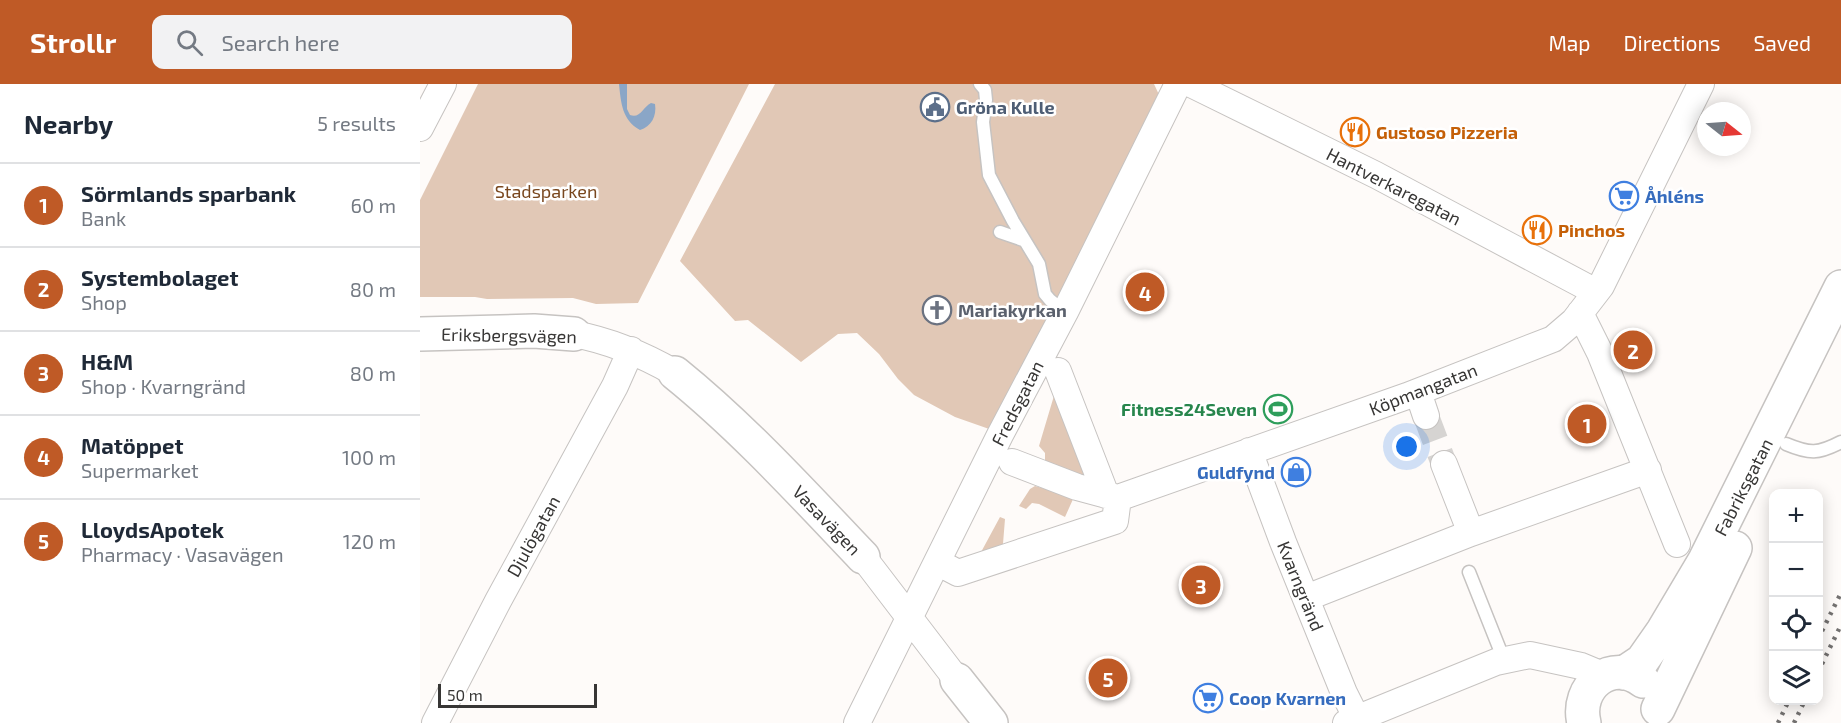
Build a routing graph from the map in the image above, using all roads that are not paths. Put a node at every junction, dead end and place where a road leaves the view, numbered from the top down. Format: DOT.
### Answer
graph roads {
  1 [pos="443,84"];
  2 [pos="980,84"];
  3 [pos="1178,84"];
  4 [pos="1191,84"];
  5 [pos="1701,84"];
  6 [pos="421,122"];
  7 [pos="1000,232"];
  8 [pos="1023,240"];
  9 [pos="1841,286"];
  10 [pos="1596,292"];
  11 [pos="1065,312"];
  12 [pos="1580,313"];
  13 [pos="420,334"];
  14 [pos="574,334"];
  15 [pos="1841,334"];
  16 [pos="631,350"];
  17 [pos="1058,371"];
  18 [pos="675,374"];
  19 [pos="1418,392"];
  20 [pos="1426,416"];
  21 [pos="1777,439"];
  22 [pos="1841,442"];
  23 [pos="1249,451"];
  24 [pos="1012,462"];
  25 [pos="1444,464"];
  26 [pos="1648,470"];
  27 [pos="1112,496"];
  28 [pos="1471,533"];
  29 [pos="1677,544"];
  30 [pos="863,557"];
  31 [pos="938,562"];
  32 [pos="1469,572"];
  33 [pos="1306,598"];
  34 [pos="909,618"];
  35 [pos="1504,660"];
  36 [pos="1558,662"];
  37 [pos="1615,674"];
  38 [pos="957,680"];
  39 [pos="1584,711"];
  40 [pos="1657,716"];
  41 [pos="1352,721"];
  42 [pos="435,723"];
  43 [pos="857,723"];
  44 [pos="991,723"];
  1 -- 6 [label="street"];
  2 -- 8 [label="lane"];
  3 -- 11 [label="street, Fredsgatan"];
  4 -- 10 [label="street, Hantverkaregatan"];
  5 -- 10 [label="street, Köpmangatan"];
  7 -- 8 [label="lane"];
  8 -- 11 [label="lane"];
  9 -- 21 [label="street, Fabriksgatan"];
  10 -- 12 [label="street, Köpmangatan"];
  11 -- 31 [label="street, Fredsgatan"];
  12 -- 19 [label="street, Köpmangatan"];
  12 -- 26 [label="street"];
  13 -- 14 [label="street, Eriksbergsvägen"];
  14 -- 16 [label="street, Eriksbergsvägen"];
  15 -- 21 [label="street, Fabriksgatan"];
  16 -- 18 [label="street, Vasavägen"];
  16 -- 42 [label="street, Djulögatan"];
  17 -- 27 [label="street"];
  18 -- 30 [label="street, Vasavägen"];
  19 -- 20 [label="street"];
  19 -- 23 [label="street, Köpmangatan"];
  21 -- 22 [label="lane"];
  21 -- 37 [label="street, Fabriksgatan"];
  21 -- 40 [label="street, Fabriksgatan"];
  23 -- 27 [label="street, Köpmangatan"];
  23 -- 33 [label="street, Kvarngränd"];
  24 -- 27 [label="street"];
  25 -- 28 [label="street"];
  26 -- 28 [label="street"];
  26 -- 29 [label="street"];
  27 -- 31 [label="street"];
  28 -- 33 [label="street"];
  30 -- 34 [label="street, Vasavägen"];
  31 -- 34 [label="street, Fredsgatan"];
  32 -- 35 [label="lane"];
  33 -- 41 [label="street, Kvarngränd"];
  34 -- 38 [label="street, Vasavägen"];
  34 -- 43 [label="street, Fredsgatan"];
  35 -- 36 [label="street"];
  35 -- 41 [label="street"];
  36 -- 37 [label="street"];
  36 -- 39 [label="street"];
  37 -- 39 [label="street, Fabriksgatan"];
  37 -- 40 [label="street"];
  38 -- 44 [label="street, Vasavägen"];
}
